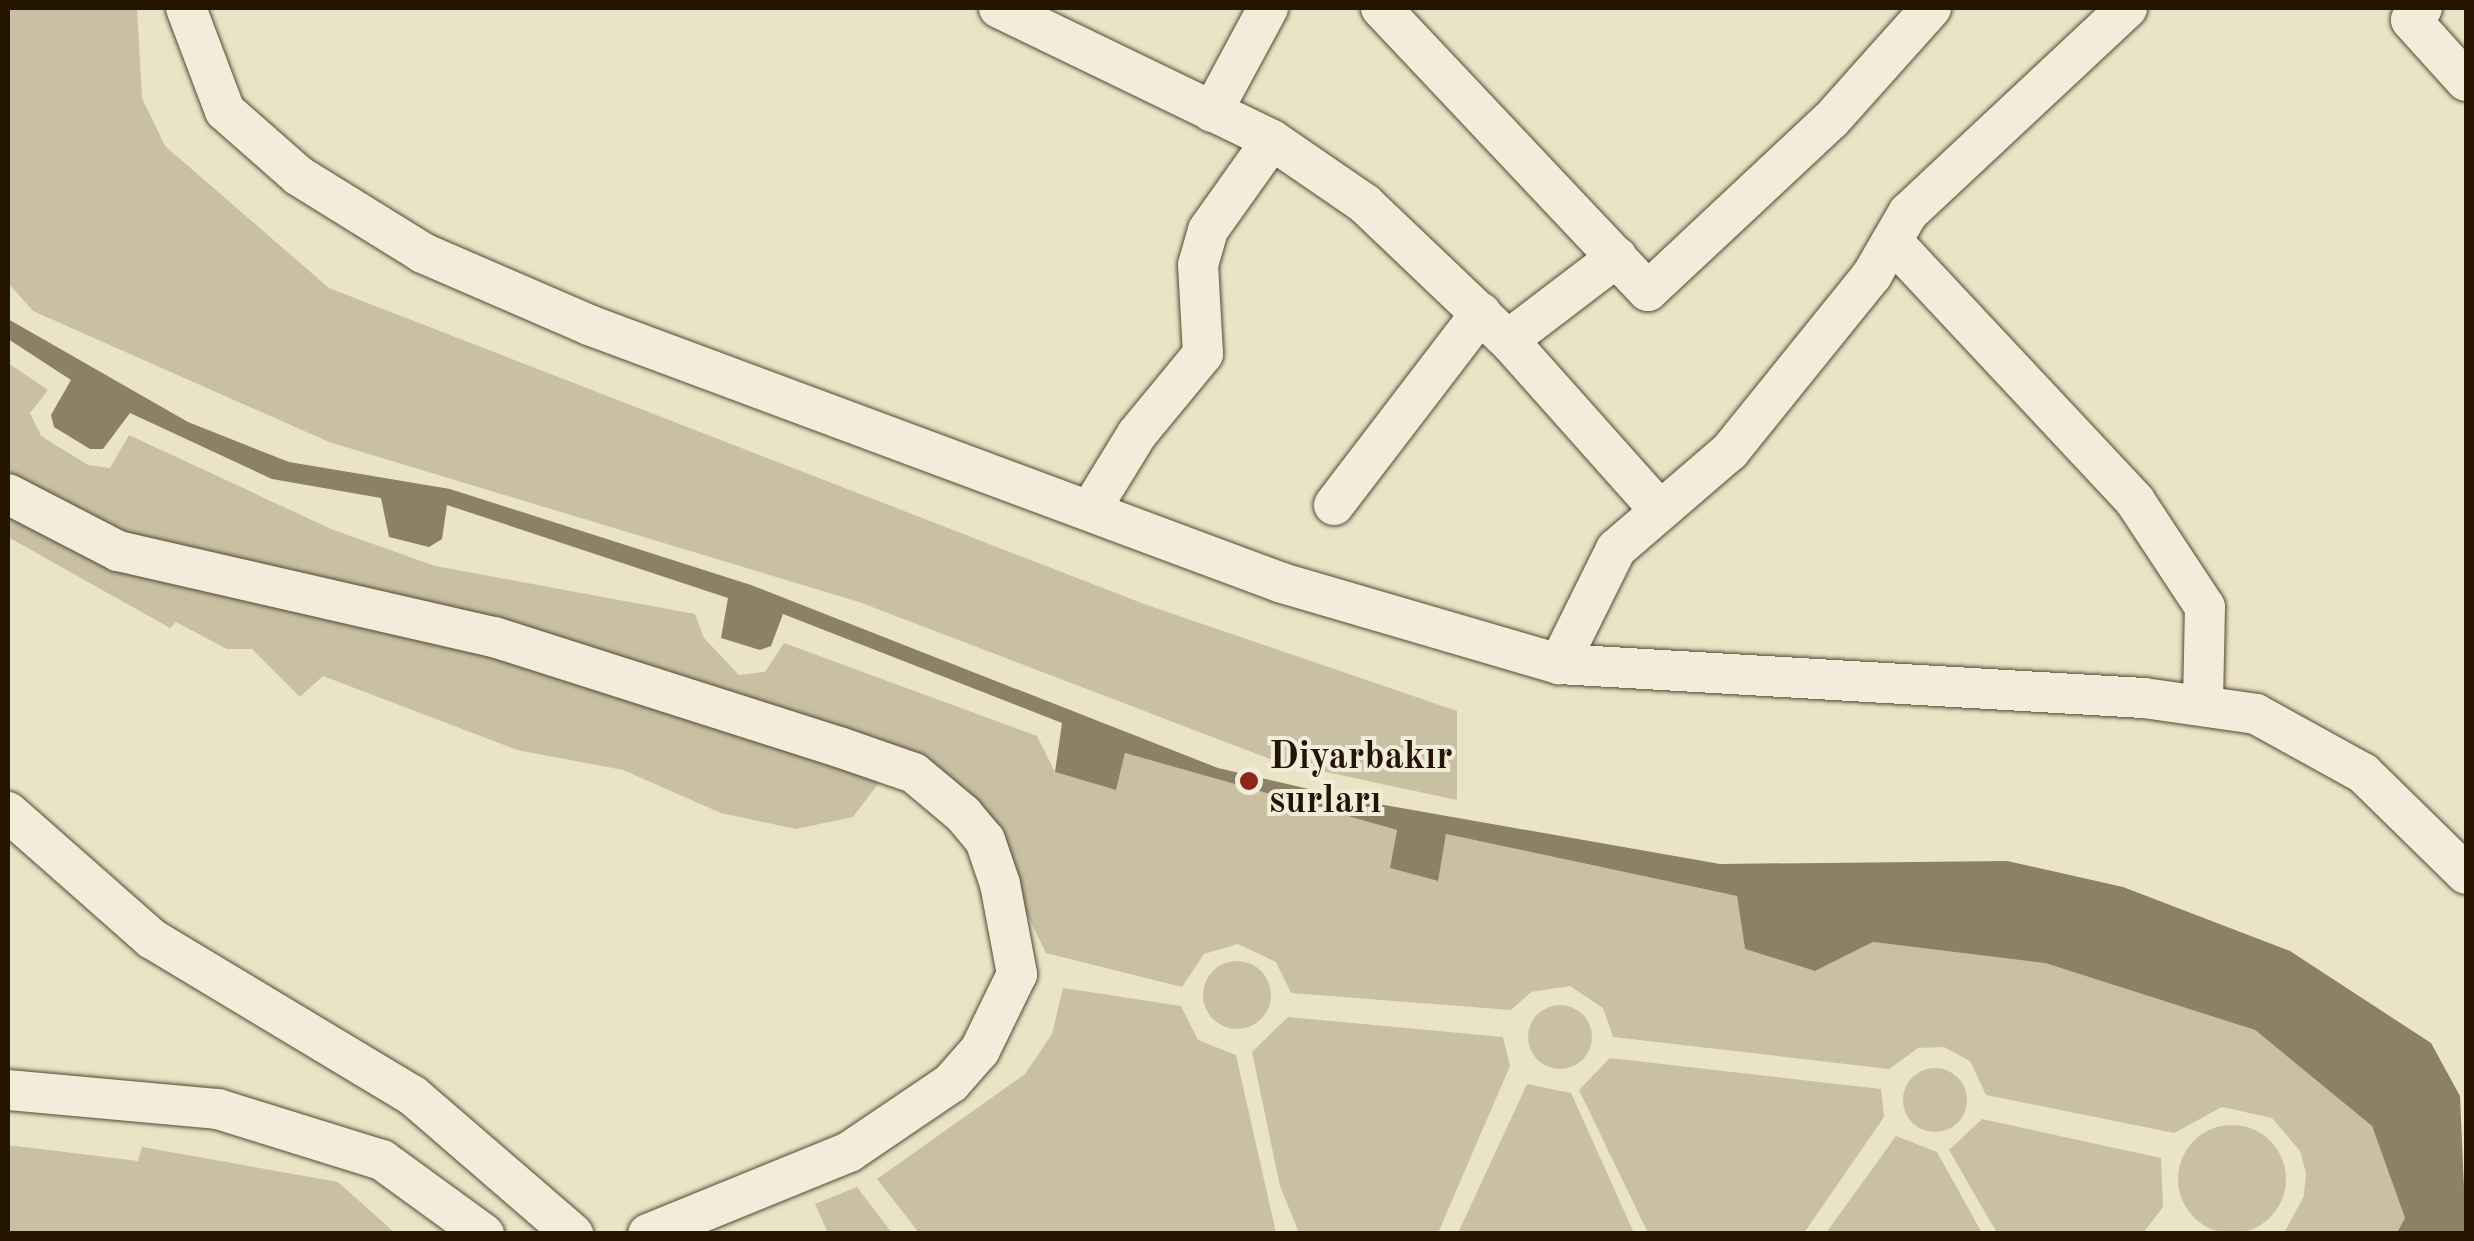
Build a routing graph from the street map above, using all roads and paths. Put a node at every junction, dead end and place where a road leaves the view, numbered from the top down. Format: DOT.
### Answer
graph roads {
  1 [pos="186,8"];
  2 [pos="999,8"];
  3 [pos="1268,8"];
  4 [pos="1380,8"];
  5 [pos="1932,8"];
  6 [pos="2127,8"];
  7 [pos="2422,8"];
  8 [pos="2466,80"];
  9 [pos="1212,112"];
  10 [pos="1272,140"];
  11 [pos="1892,241"];
  12 [pos="1617,257"];
  13 [pos="1495,327"];
  14 [pos="8,494"];
  15 [pos="1334,505"];
  16 [pos="1657,507"];
  17 [pos="1091,509"];
  18 [pos="1559,664"];
  19 [pos="2204,704"];
  20 [pos="8,812"];
  21 [pos="2466,874"];
  22 [pos="8,1090"];
  23 [pos="484,1234"];
  24 [pos="573,1234"];
  25 [pos="648,1234"];
  1 -- 17 [label="street"];
  2 -- 9 [label="street"];
  3 -- 9 [label="street"];
  4 -- 12 [label="street"];
  5 -- 12 [label="street"];
  6 -- 11 [label="street"];
  7 -- 8 [label="street"];
  9 -- 10 [label="street"];
  10 -- 13 [label="street"];
  10 -- 17 [label="street"];
  11 -- 16 [label="street"];
  11 -- 19 [label="street"];
  12 -- 13 [label="street"];
  13 -- 15 [label="street"];
  13 -- 16 [label="street"];
  14 -- 25 [label="street"];
  16 -- 18 [label="street"];
  17 -- 18 [label="street"];
  18 -- 19 [label="street"];
  19 -- 21 [label="street"];
  20 -- 24 [label="street"];
  22 -- 23 [label="street"];
}
